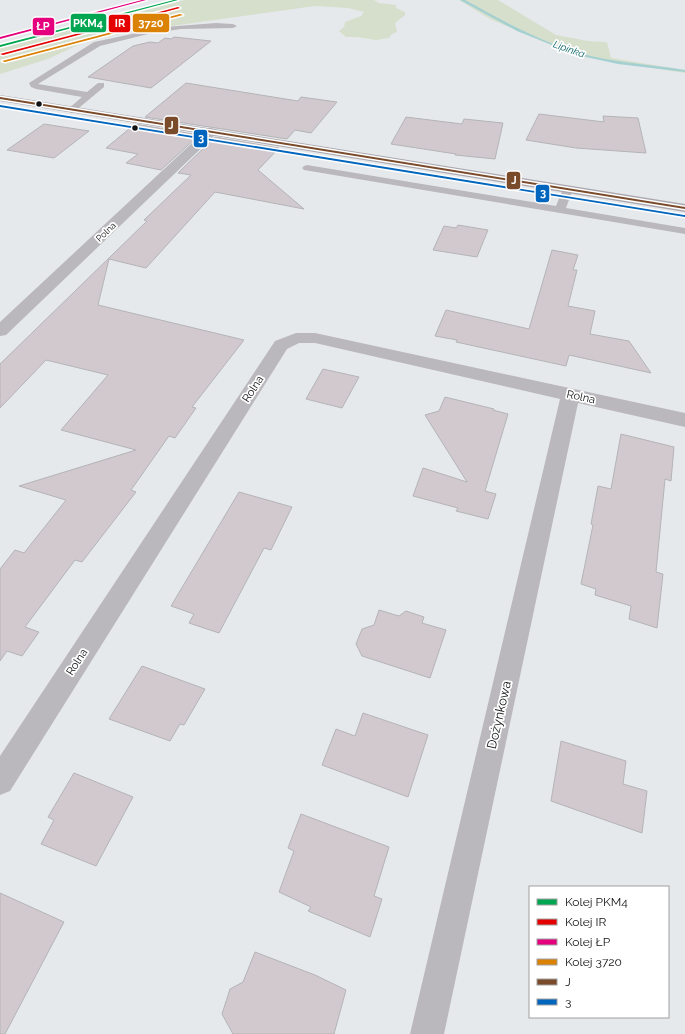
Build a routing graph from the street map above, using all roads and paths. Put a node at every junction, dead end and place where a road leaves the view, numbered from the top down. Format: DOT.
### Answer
graph roads {
  1 [pos="233,26"];
  2 [pos="101,85"];
  3 [pos="88,95"];
  4 [pos="0,98"];
  5 [pos="71,110"];
  6 [pos="211,132"];
  7 [pos="307,168"];
  8 [pos="568,189"];
  9 [pos="685,208"];
  10 [pos="560,209"];
  11 [pos="685,231"];
  12 [pos="0,331"];
  13 [pos="570,395"];
  14 [pos="685,420"];
  15 [pos="0,781"];
  16 [pos="427,1034"];
  1 -- 3 [label="lane"];
  2 -- 3 [label="lane"];
  3 -- 5 [label="lane"];
  4 -- 5 [label="main road"];
  5 -- 6 [label="main road"];
  6 -- 8 [label="main road"];
  6 -- 12 [label="street, Polna"];
  7 -- 10 [label="lane"];
  8 -- 9 [label="main road"];
  8 -- 10 [label="lane"];
  10 -- 11 [label="lane"];
  13 -- 14 [label="street, Rolna"];
  13 -- 15 [label="street, Rolna"];
  13 -- 16 [label="street, Dożynkowa"];
}
